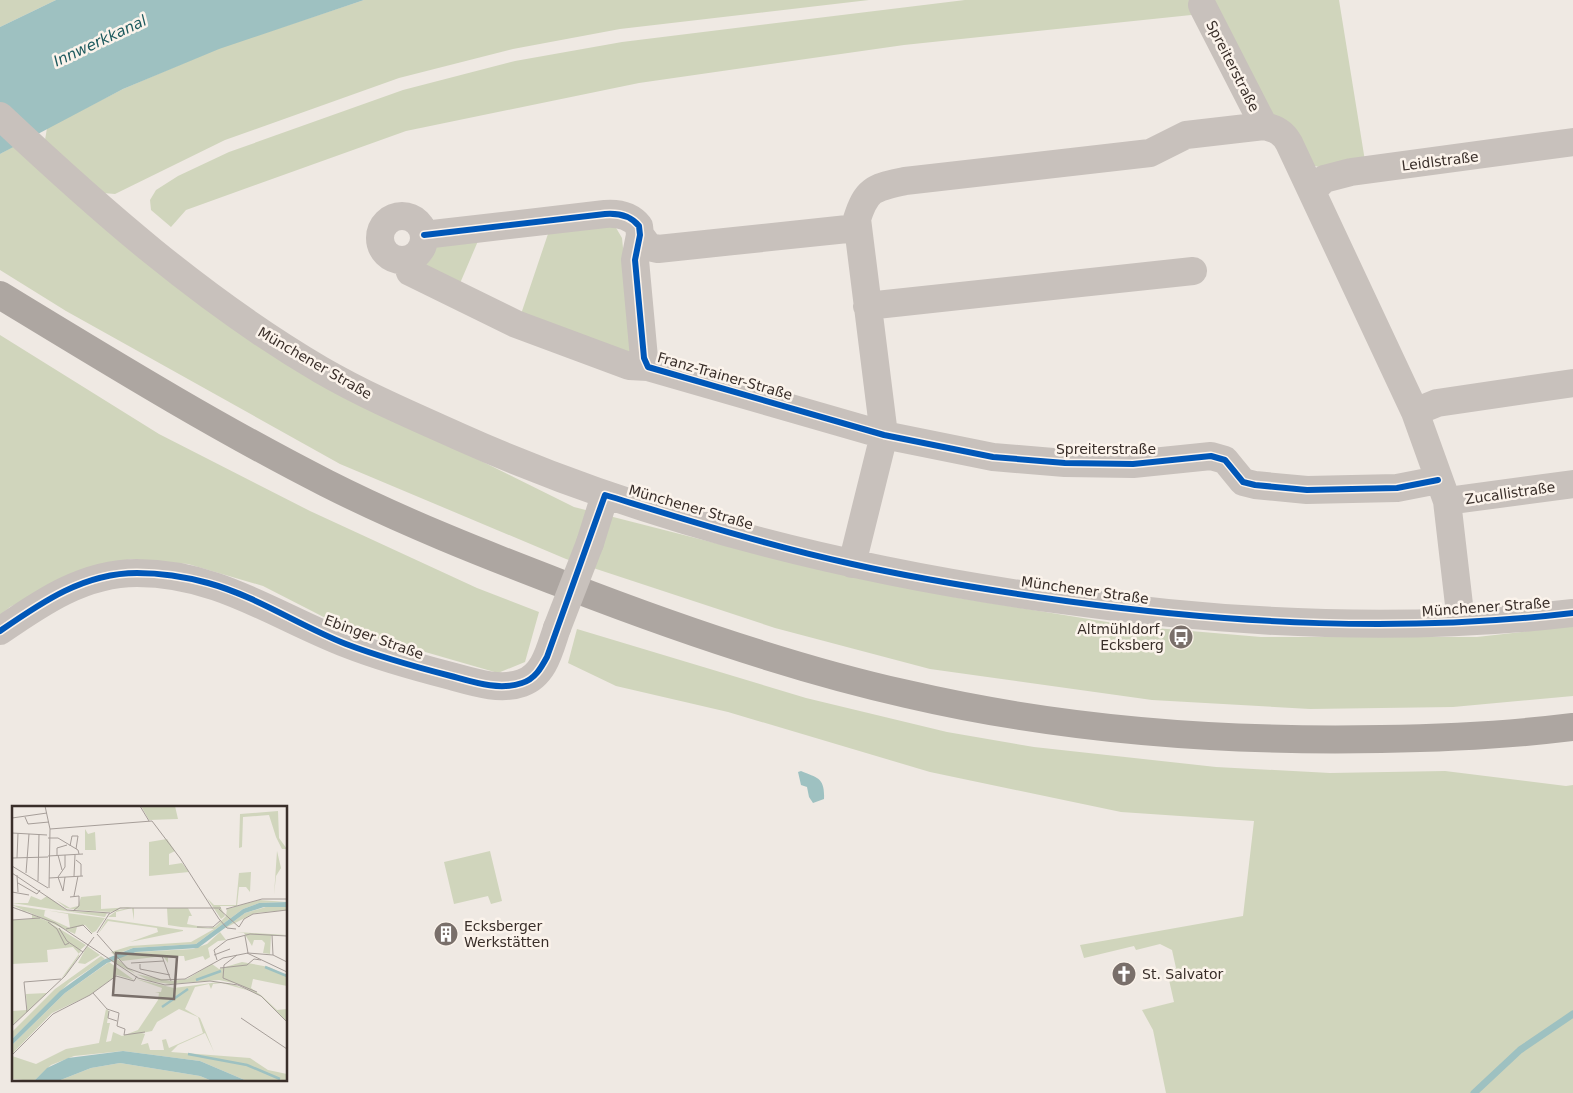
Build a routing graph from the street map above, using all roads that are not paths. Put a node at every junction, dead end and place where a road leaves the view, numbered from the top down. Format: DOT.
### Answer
graph roads {
  1 [pos="1202,5"];
  2 [pos="0,116"];
  3 [pos="1264,126"];
  4 [pos="1573,142"];
  5 [pos="1312,191"];
  6 [pos="857,228"];
  7 [pos="424,235"];
  8 [pos="640,235"];
  9 [pos="406,260"];
  10 [pos="1193,271"];
  11 [pos="0,295"];
  12 [pos="867,306"];
  13 [pos="648,367"];
  14 [pos="1573,383"];
  15 [pos="1415,412"];
  16 [pos="884,435"];
  17 [pos="1573,484"];
  18 [pos="1442,491"];
  19 [pos="605,495"];
  20 [pos="852,564"];
  21 [pos="1573,613"];
  22 [pos="1461,622"];
  23 [pos="0,631"];
  24 [pos="1573,727"];
  1 -- 3 [label="street, Spreiterstraße"];
  2 -- 19 [label="street, Münchener Straße"];
  3 -- 5 [label="street, Spreiterstraße"];
  3 -- 6 [label="street, Spreiterstraße"];
  4 -- 5 [label="street, Leidlstraße"];
  5 -- 15 [label="street, Spreiterstraße"];
  6 -- 8 [label="street"];
  6 -- 12 [label="street, Spreiterstraße"];
  7 -- 8 [label="street"];
  7 -- 9 [label="street"];
  7 -- 9 [label="street, Franz-Trainer-Straße"];
  8 -- 13 [label="street, Franz-Trainer-Straße"];
  9 -- 13 [label="street, Franz-Trainer-Straße"];
  10 -- 12 [label="street"];
  11 -- 24 [label="main road"];
  12 -- 16 [label="street, Spreiterstraße"];
  13 -- 16 [label="street, Franz-Trainer-Straße"];
  14 -- 15 [label="street"];
  15 -- 18 [label="street, Spreiterstraße"];
  16 -- 18 [label="street, Spreiterstraße"];
  16 -- 20 [label="street, Spreiterstraße"];
  17 -- 18 [label="street, Zucallistraße"];
  18 -- 22 [label="street, Spreiterstraße"];
  19 -- 20 [label="street, Münchener Straße"];
  19 -- 23 [label="street, Ebinger Straße, bridge"];
  20 -- 22 [label="street, Münchener Straße"];
  21 -- 22 [label="street, Münchener Straße"];
}
